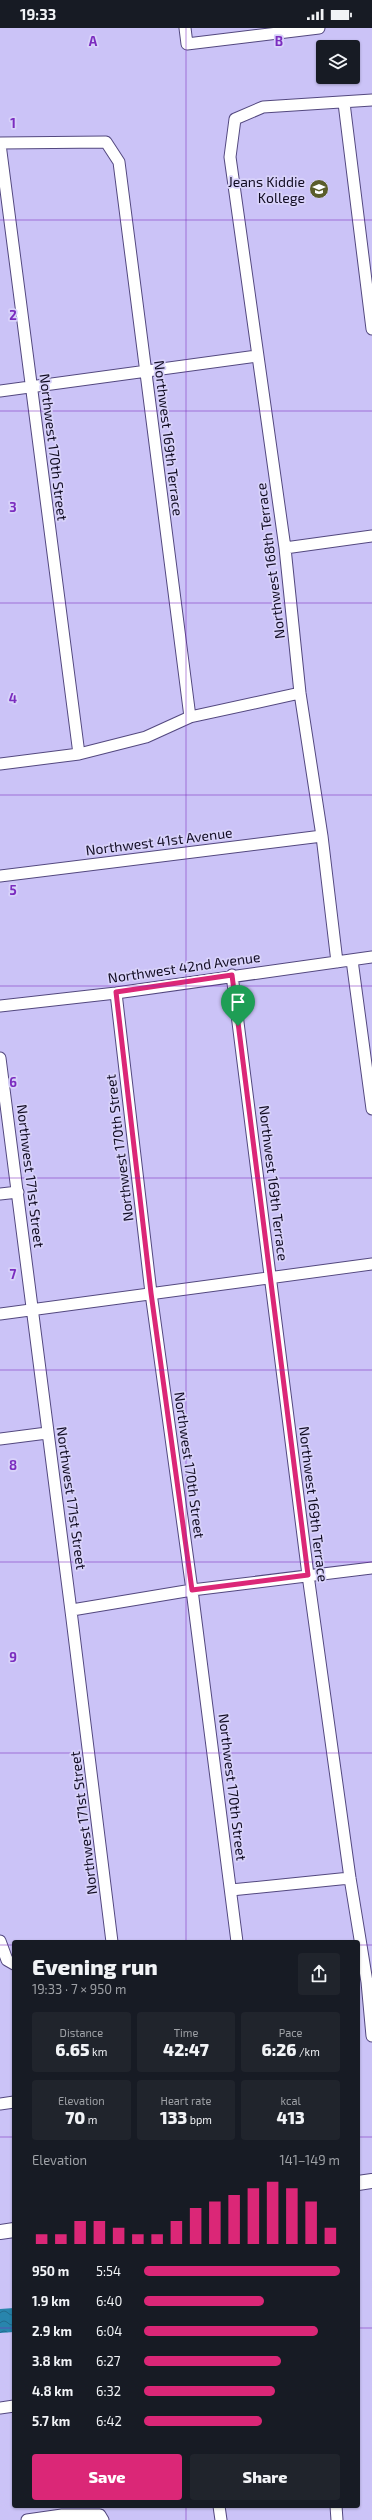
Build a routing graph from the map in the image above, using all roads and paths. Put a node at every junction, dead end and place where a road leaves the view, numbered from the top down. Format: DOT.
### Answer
graph roads {
  1 [pos="185,28"];
  2 [pos="319,28"];
  3 [pos="372,100"];
  4 [pos="344,104"];
  5 [pos="0,144"];
  6 [pos="372,329"];
  7 [pos="257,356"];
  8 [pos="145,370"];
  9 [pos="31,385"];
  10 [pos="0,391"];
  11 [pos="372,536"];
  12 [pos="285,548"];
  13 [pos="300,693"];
  14 [pos="190,717"];
  15 [pos="79,754"];
  16 [pos="0,764"];
  17 [pos="322,836"];
  18 [pos="0,876"];
  19 [pos="372,957"];
  20 [pos="352,960"];
  21 [pos="337,962"];
  22 [pos="232,975"];
  23 [pos="116,992"];
  24 [pos="0,1006"];
  25 [pos="0,1058"];
  26 [pos="1,1076"];
  27 [pos="372,1109"];
  28 [pos="18,1192"];
  29 [pos="0,1194"];
  30 [pos="372,1264"];
  31 [pos="271,1277"];
  32 [pos="151,1293"];
  33 [pos="33,1311"];
  34 [pos="0,1314"];
  35 [pos="47,1433"];
  36 [pos="0,1439"];
  37 [pos="372,1568"];
  38 [pos="308,1575"];
  39 [pos="192,1590"];
  40 [pos="72,1610"];
  41 [pos="350,1878"];
  42 [pos="231,1890"];
  43 [pos="112,1940"];
  44 [pos="237,1940"];
  45 [pos="0,1941"];
  46 [pos="12,1963"];
  47 [pos="372,2036"];
  48 [pos="12,2102"];
  49 [pos="0,2104"];
  50 [pos="372,2181"];
  51 [pos="360,2183"];
  52 [pos="12,2230"];
  53 [pos="0,2232"];
  54 [pos="12,2406"];
  55 [pos="0,2408"];
  56 [pos="219,2508"];
  57 [pos="336,2508"];
  58 [pos="27,2520"];
  59 [pos="103,2520"];
  60 [pos="221,2520"];
  61 [pos="338,2520"];
  1 -- 2 [label="street"];
  3 -- 4 [label="street"];
  4 -- 6 [label="street"];
  4 -- 7 [label="street, Northwest 168th Terrace"];
  5 -- 8 [label="street, Northwest 169th Terrace"];
  5 -- 9 [label="street, Northwest 170th Street"];
  7 -- 8 [label="street"];
  7 -- 12 [label="street, Northwest 168th Terrace"];
  8 -- 9 [label="street"];
  8 -- 14 [label="street, Northwest 169th Terrace"];
  9 -- 10 [label="street"];
  9 -- 15 [label="street, Northwest 170th Street"];
  11 -- 12 [label="street"];
  12 -- 13 [label="street, Northwest 168th Terrace"];
  13 -- 14 [label="street"];
  13 -- 17 [label="street, Northwest 168th Terrace"];
  14 -- 15 [label="street"];
  15 -- 16 [label="street"];
  17 -- 18 [label="street, Northwest 41st Avenue"];
  17 -- 21 [label="street, Northwest 168th Terrace"];
  19 -- 20 [label="street, Northwest 42nd Avenue"];
  20 -- 21 [label="street, Northwest 42nd Avenue"];
  20 -- 27 [label="street"];
  21 -- 22 [label="street, Northwest 42nd Avenue"];
  22 -- 23 [label="street, Northwest 42nd Avenue"];
  22 -- 31 [label="street, Northwest 169th Terrace"];
  23 -- 24 [label="street, Northwest 42nd Avenue"];
  23 -- 32 [label="street, Northwest 170th Street"];
  25 -- 26 [label="street, Northwest 171st Street"];
  26 -- 28 [label="street, Northwest 171st Street"];
  28 -- 29 [label="street"];
  28 -- 33 [label="street, Northwest 171st Street"];
  30 -- 31 [label="street"];
  31 -- 32 [label="street"];
  31 -- 38 [label="street, Northwest 169th Terrace"];
  32 -- 33 [label="street"];
  32 -- 39 [label="street, Northwest 170th Street"];
  33 -- 34 [label="street"];
  33 -- 35 [label="street, Northwest 171st Street"];
  35 -- 36 [label="street"];
  35 -- 40 [label="street, Northwest 171st Street"];
  37 -- 38 [label="street"];
  38 -- 39 [label="street"];
  38 -- 41 [label="street, Northwest 169th Terrace"];
  39 -- 40 [label="street"];
  39 -- 42 [label="street, Northwest 170th Street"];
  40 -- 43 [label="street, Northwest 171st Street"];
  41 -- 42 [label="street"];
  41 -- 47 [label="street, Northwest 169th Terrace"];
  42 -- 44 [label="street, Northwest 170th Street"];
  45 -- 46 [label="street"];
  48 -- 49 [label="street"];
  50 -- 51 [label="main road"];
  52 -- 53 [label="main road"];
  54 -- 55 [label="street"];
  56 -- 60 [label="street"];
  57 -- 61 [label="street"];
  58 -- 59 [label="street"];
}
